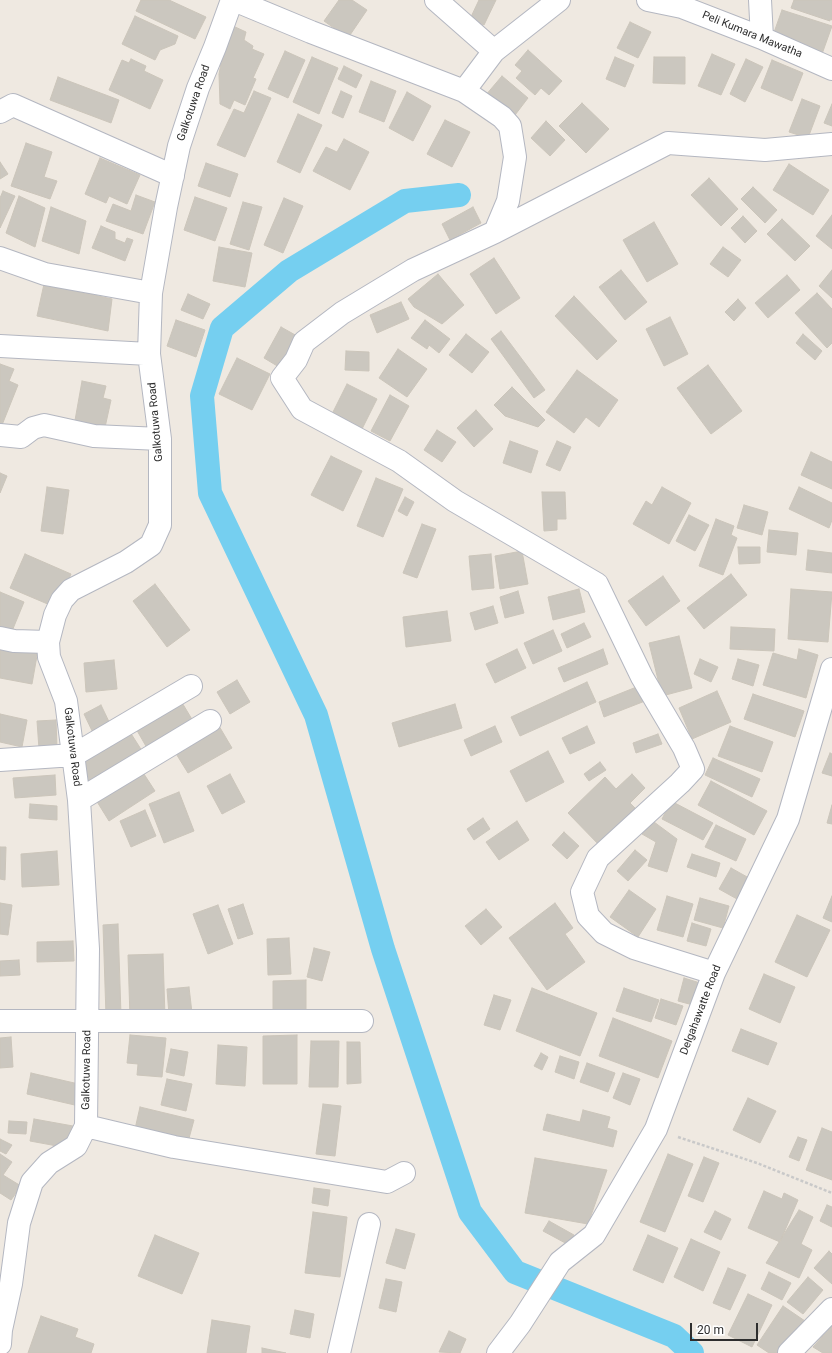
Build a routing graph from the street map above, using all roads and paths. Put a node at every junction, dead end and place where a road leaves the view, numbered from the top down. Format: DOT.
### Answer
graph roads {
  1 [pos="233,0"];
  2 [pos="436,0"];
  3 [pos="559,0"];
  4 [pos="648,0"];
  5 [pos="760,0"];
  6 [pos="762,38"];
  7 [pos="494,51"];
  8 [pos="832,69"];
  9 [pos="464,91"];
  10 [pos="0,112"];
  11 [pos="832,144"];
  12 [pos="173,176"];
  13 [pos="495,232"];
  14 [pos="0,258"];
  15 [pos="151,293"];
  16 [pos="0,346"];
  17 [pos="149,354"];
  18 [pos="0,435"];
  19 [pos="160,439"];
  20 [pos="0,638"];
  21 [pos="48,642"];
  22 [pos="832,669"];
  23 [pos="191,686"];
  24 [pos="210,721"];
  25 [pos="74,755"];
  26 [pos="0,760"];
  27 [pos="79,800"];
  28 [pos="714,973"];
  29 [pos="88,1021"];
  30 [pos="362,1021"];
  31 [pos="0,1022"];
  32 [pos="86,1126"];
  33 [pos="656,1130"];
  34 [pos="404,1173"];
  35 [pos="832,1192"];
  36 [pos="370,1224"];
  37 [pos="832,1309"];
  38 [pos="0,1344"];
  39 [pos="339,1353"];
  40 [pos="498,1353"];
  41 [pos="789,1353"];
  1 -- 9 [label="street"];
  1 -- 12 [label="street, Galkotuwa Road"];
  2 -- 7 [label="street"];
  3 -- 7 [label="street"];
  4 -- 6 [label="street, Peli Kumara Mawatha"];
  5 -- 6 [label="street"];
  6 -- 8 [label="street, Peli Kumara Mawatha"];
  7 -- 9 [label="street"];
  9 -- 13 [label="street"];
  10 -- 12 [label="street"];
  11 -- 13 [label="street"];
  12 -- 15 [label="street, Galkotuwa Road"];
  13 -- 28 [label="street"];
  14 -- 15 [label="street"];
  15 -- 17 [label="street, Galkotuwa Road"];
  16 -- 17 [label="street"];
  17 -- 19 [label="street, Galkotuwa Road"];
  18 -- 19 [label="street"];
  19 -- 21 [label="street, Galkotuwa Road"];
  20 -- 21 [label="street"];
  21 -- 25 [label="street, Galkotuwa Road"];
  22 -- 28 [label="street, Delgahawatte Road"];
  23 -- 25 [label="street"];
  24 -- 27 [label="street"];
  25 -- 26 [label="street"];
  25 -- 27 [label="street, Galkotuwa Road"];
  27 -- 29 [label="street, Galkotuwa Road"];
  28 -- 33 [label="street, Delgahawatte Road"];
  29 -- 30 [label="street"];
  29 -- 31 [label="street"];
  29 -- 32 [label="street, Galkotuwa Road"];
  32 -- 34 [label="street"];
  32 -- 38 [label="street, Galkotuwa Road"];
  33 -- 35 [label="path"];
  33 -- 40 [label="street, Delgahawatte Road"];
  36 -- 39 [label="street"];
  37 -- 41 [label="street"];
}
